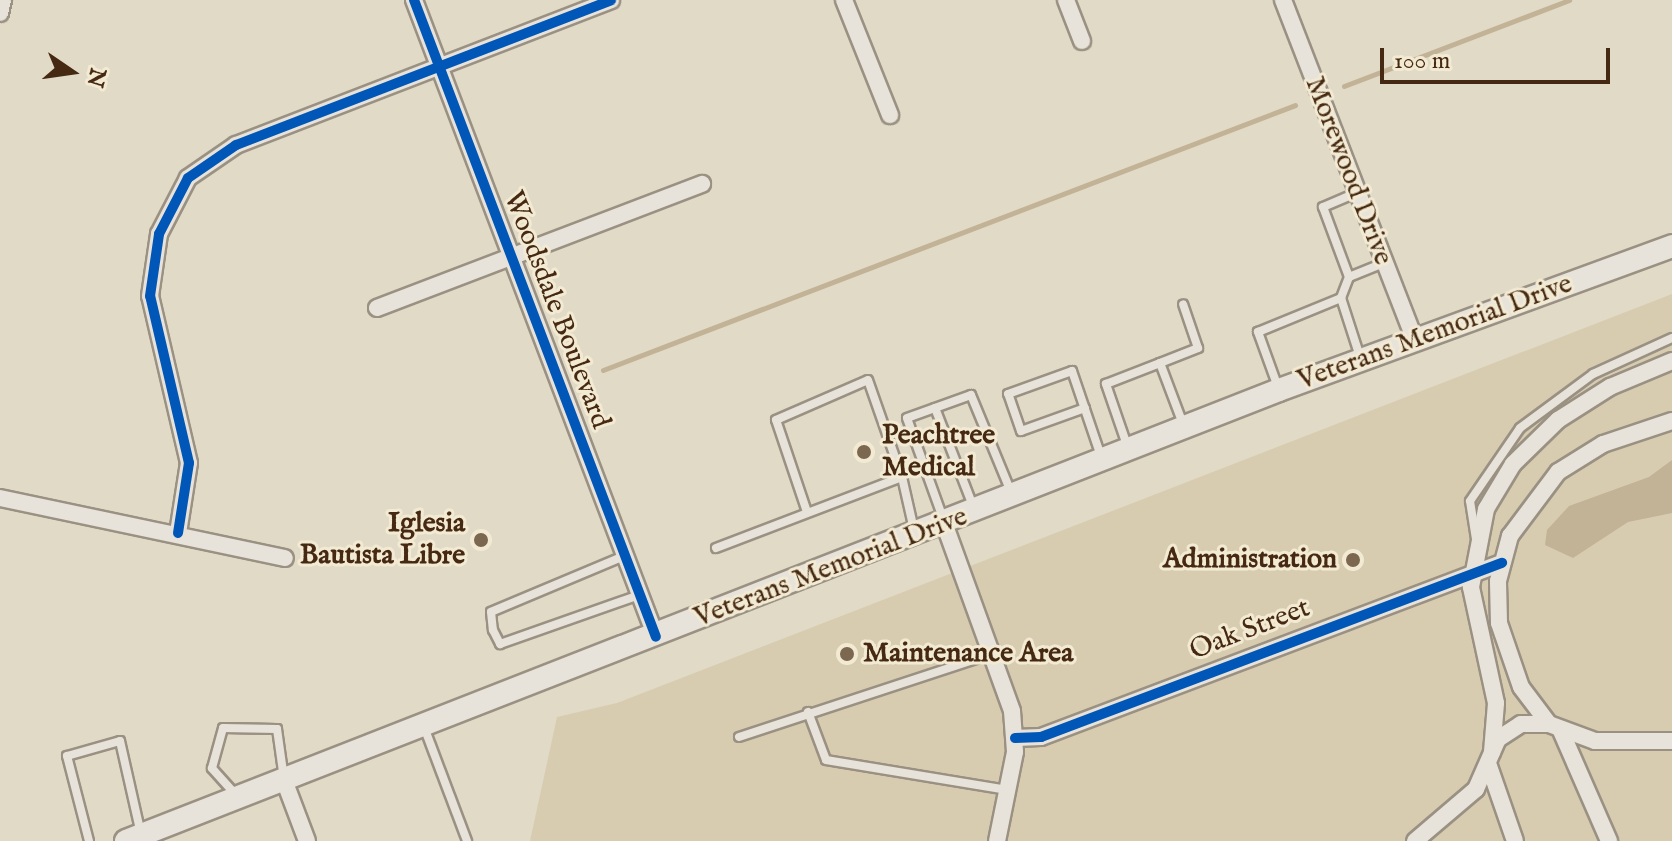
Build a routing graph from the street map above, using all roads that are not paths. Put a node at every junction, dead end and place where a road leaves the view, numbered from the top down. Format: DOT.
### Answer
graph roads {
  1 [pos="3,0"];
  2 [pos="414,0"];
  3 [pos="611,0"];
  4 [pos="844,0"];
  5 [pos="1066,0"];
  6 [pos="1283,0"];
  7 [pos="0,13"];
  8 [pos="1082,41"];
  9 [pos="440,70"];
  10 [pos="890,115"];
  11 [pos="702,184"];
  12 [pos="1356,193"];
  13 [pos="1672,246"];
  14 [pos="511,258"];
  15 [pos="1384,263"];
  16 [pos="1349,277"];
  17 [pos="1341,298"];
  18 [pos="1183,304"];
  19 [pos="377,308"];
  20 [pos="1672,338"];
  21 [pos="1415,341"];
  22 [pos="1361,360"];
  23 [pos="1672,361"];
  24 [pos="1160,363"];
  25 [pos="1279,390"];
  26 [pos="935,408"];
  27 [pos="1085,408"];
  28 [pos="1672,421"];
  29 [pos="1184,428"];
  30 [pos="1129,450"];
  31 [pos="1103,461"];
  32 [pos="902,477"];
  33 [pos="1013,496"];
  34 [pos="0,498"];
  35 [pos="975,511"];
  36 [pos="807,512"];
  37 [pos="944,523"];
  38 [pos="178,533"];
  39 [pos="916,535"];
  40 [pos="1476,539"];
  41 [pos="716,548"];
  42 [pos="624,556"];
  43 [pos="285,558"];
  44 [pos="1502,563"];
  45 [pos="1471,572"];
  46 [pos="640,594"];
  47 [pos="656,637"];
  48 [pos="993,653"];
  49 [pos="808,712"];
  50 [pos="424,726"];
  51 [pos="1555,728"];
  52 [pos="739,737"];
  53 [pos="1015,738"];
  54 [pos="1672,741"];
  55 [pos="1490,759"];
  56 [pos="284,780"];
  57 [pos="1008,790"];
  58 [pos="238,798"];
  59 [pos="133,838"];
  60 [pos="89,841"];
  61 [pos="307,841"];
  62 [pos="467,841"];
  63 [pos="997,841"];
  64 [pos="1415,841"];
  65 [pos="1515,841"];
  66 [pos="1609,841"];
  1 -- 7 [label="street"];
  2 -- 9 [label="street, Woodsdale Boulevard"];
  3 -- 9 [label="street"];
  4 -- 10 [label="street"];
  5 -- 8 [label="street"];
  6 -- 12 [label="street, Morewood Drive"];
  9 -- 14 [label="street, Woodsdale Boulevard"];
  9 -- 38 [label="street"];
  11 -- 14 [label="street"];
  12 -- 15 [label="street, Morewood Drive"];
  12 -- 16 [label="lane"];
  13 -- 21 [label="main road, Veterans Memorial Drive"];
  14 -- 19 [label="street"];
  14 -- 42 [label="street, Woodsdale Boulevard"];
  15 -- 16 [label="lane"];
  15 -- 21 [label="street, Morewood Drive"];
  16 -- 17 [label="lane"];
  17 -- 22 [label="lane"];
  17 -- 25 [label="lane"];
  18 -- 24 [label="lane"];
  20 -- 40 [label="lane"];
  21 -- 22 [label="main road, Veterans Memorial Drive"];
  22 -- 25 [label="main road, Veterans Memorial Drive"];
  23 -- 40 [label="street"];
  24 -- 29 [label="lane"];
  24 -- 30 [label="lane"];
  25 -- 29 [label="main road, Veterans Memorial Drive"];
  26 -- 33 [label="lane"];
  26 -- 35 [label="lane"];
  26 -- 37 [label="lane"];
  27 -- 27 [label="lane"];
  27 -- 31 [label="lane"];
  28 -- 44 [label="street"];
  29 -- 30 [label="main road, Veterans Memorial Drive"];
  30 -- 31 [label="main road, Veterans Memorial Drive"];
  31 -- 33 [label="main road, Veterans Memorial Drive"];
  32 -- 36 [label="lane"];
  32 -- 36 [label="lane"];
  32 -- 39 [label="lane"];
  33 -- 35 [label="main road, Veterans Memorial Drive"];
  34 -- 38 [label="street"];
  35 -- 37 [label="main road, Veterans Memorial Drive"];
  36 -- 41 [label="lane"];
  37 -- 39 [label="main road, Veterans Memorial Drive"];
  37 -- 48 [label="street"];
  38 -- 43 [label="street"];
  39 -- 47 [label="main road, Veterans Memorial Drive"];
  40 -- 45 [label="street"];
  42 -- 46 [label="street, Woodsdale Boulevard"];
  42 -- 46 [label="lane"];
  44 -- 45 [label="street, Oak Street"];
  44 -- 51 [label="street"];
  45 -- 53 [label="street, Oak Street"];
  45 -- 55 [label="street"];
  46 -- 47 [label="street, Woodsdale Boulevard"];
  47 -- 50 [label="main road, Veterans Memorial Drive"];
  48 -- 49 [label="lane"];
  48 -- 53 [label="street"];
  49 -- 52 [label="lane"];
  49 -- 57 [label="lane"];
  50 -- 56 [label="main road, Veterans Memorial Drive"];
  50 -- 62 [label="lane"];
  51 -- 54 [label="street"];
  51 -- 55 [label="street"];
  51 -- 66 [label="street"];
  53 -- 57 [label="street"];
  55 -- 64 [label="street"];
  55 -- 65 [label="street"];
  56 -- 58 [label="main road, Veterans Memorial Drive"];
  56 -- 58 [label="lane"];
  56 -- 61 [label="street"];
  57 -- 63 [label="street"];
  58 -- 59 [label="main road, Veterans Memorial Drive"];
  59 -- 60 [label="lane"];
}
